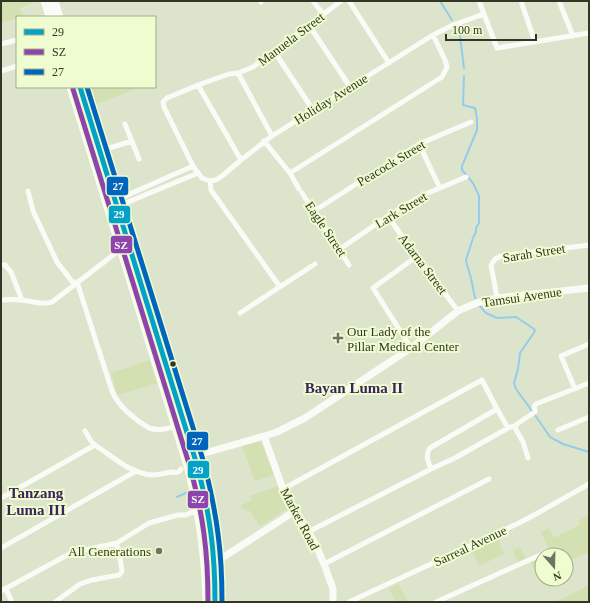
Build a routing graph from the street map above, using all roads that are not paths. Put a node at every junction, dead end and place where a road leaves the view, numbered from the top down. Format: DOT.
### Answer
graph roads {
  1 [pos="45,1"];
  2 [pos="54,1"];
  3 [pos="313,1"];
  4 [pos="341,1"];
  5 [pos="349,1"];
  6 [pos="479,1"];
  7 [pos="521,1"];
  8 [pos="559,1"];
  9 [pos="323,14"];
  10 [pos="484,14"];
  11 [pos="50,16"];
  12 [pos="59,16"];
  13 [pos="309,24"];
  14 [pos="589,33"];
  15 [pos="433,35"];
  16 [pos="573,36"];
  17 [pos="16,40"];
  18 [pos="535,42"];
  19 [pos="1,44"];
  20 [pos="274,51"];
  21 [pos="389,63"];
  22 [pos="16,66"];
  23 [pos="1,70"];
  24 [pos="238,73"];
  25 [pos="198,85"];
  26 [pos="350,87"];
  27 [pos="71,88"];
  28 [pos="80,88"];
  29 [pos="313,110"];
  30 [pos="470,122"];
  31 [pos="125,124"];
  32 [pos="272,136"];
  33 [pos="132,141"];
  34 [pos="264,141"];
  35 [pos="420,144"];
  36 [pos="100,151"];
  37 [pos="139,159"];
  38 [pos="241,160"];
  39 [pos="194,166"];
  40 [pos="198,173"];
  41 [pos="290,173"];
  42 [pos="466,177"];
  43 [pos="210,181"];
  44 [pos="440,188"];
  45 [pos="28,191"];
  46 [pos="112,205"];
  47 [pos="314,211"];
  48 [pos="388,216"];
  49 [pos="589,245"];
  50 [pos="125,246"];
  51 [pos="340,249"];
  52 [pos="416,257"];
  53 [pos="315,264"];
  54 [pos="1,265"];
  55 [pos="349,265"];
  56 [pos="75,283"];
  57 [pos="280,287"];
  58 [pos="589,288"];
  59 [pos="497,298"];
  60 [pos="1,300"];
  61 [pos="22,300"];
  62 [pos="458,311"];
  63 [pos="240,313"];
  64 [pos="589,344"];
  65 [pos="411,348"];
  66 [pos="589,383"];
  67 [pos="575,389"];
  68 [pos="497,409"];
  69 [pos="589,418"];
  70 [pos="176,426"];
  71 [pos="511,427"];
  72 [pos="558,430"];
  73 [pos="85,431"];
  74 [pos="264,436"];
  75 [pos="95,446"];
  76 [pos="190,457"];
  77 [pos="528,458"];
  78 [pos="189,467"];
  79 [pos="431,469"];
  80 [pos="136,471"];
  81 [pos="489,480"];
  82 [pos="589,484"];
  83 [pos="283,489"];
  84 [pos="1,498"];
  85 [pos="295,511"];
  86 [pos="194,512"];
  87 [pos="308,532"];
  88 [pos="117,543"];
  89 [pos="1,548"];
  90 [pos="534,558"];
  91 [pos="324,564"];
  92 [pos="210,566"];
  93 [pos="3,590"];
  94 [pos="12,602"];
  95 [pos="55,602"];
  96 [pos="207,602"];
  97 [pos="215,602"];
  98 [pos="333,602"];
  99 [pos="349,602"];
  100 [pos="436,602"];
  1 -- 11 [label="highway"];
  2 -- 12 [label="highway"];
  3 -- 9 [label="street"];
  4 -- 9 [label="street, Manuela Street"];
  5 -- 21 [label="street"];
  6 -- 10 [label="street"];
  7 -- 18 [label="street"];
  8 -- 16 [label="street"];
  9 -- 13 [label="street, Manuela Street"];
  10 -- 15 [label="street, Holiday Avenue"];
  10 -- 18 [label="street"];
  13 -- 20 [label="street, Manuela Street"];
  13 -- 26 [label="street"];
  14 -- 16 [label="street"];
  15 -- 21 [label="street, Holiday Avenue"];
  15 -- 41 [label="street"];
  16 -- 18 [label="street"];
  17 -- 19 [label="street"];
  20 -- 24 [label="street, Manuela Street"];
  20 -- 29 [label="street"];
  21 -- 26 [label="street, Holiday Avenue"];
  22 -- 23 [label="street"];
  24 -- 25 [label="street, Manuela Street"];
  24 -- 32 [label="street"];
  25 -- 38 [label="street"];
  25 -- 39 [label="street, Manuela Street"];
  26 -- 29 [label="street, Holiday Avenue"];
  27 -- 46 [label="highway"];
  28 -- 36 [label="highway"];
  29 -- 32 [label="street, Holiday Avenue"];
  30 -- 35 [label="street, Peacock Street"];
  31 -- 33 [label="street"];
  32 -- 34 [label="street, Holiday Avenue"];
  33 -- 36 [label="street"];
  33 -- 37 [label="street"];
  34 -- 38 [label="street, Holiday Avenue"];
  34 -- 41 [label="street, Eagle Street"];
  35 -- 44 [label="street"];
  35 -- 47 [label="street, Peacock Street"];
  36 -- 46 [label="highway"];
  38 -- 43 [label="street, Holiday Avenue"];
  39 -- 40 [label="street"];
  39 -- 46 [label="street"];
  40 -- 43 [label="street"];
  40 -- 46 [label="street"];
  41 -- 47 [label="street, Eagle Street"];
  42 -- 44 [label="street, Lark Street"];
  43 -- 57 [label="street"];
  44 -- 48 [label="street, Lark Street"];
  45 -- 56 [label="street"];
  46 -- 50 [label="highway"];
  47 -- 51 [label="street, Eagle Street"];
  48 -- 51 [label="street, Lark Street"];
  48 -- 52 [label="street, Adarna Street"];
  49 -- 59 [label="street, Sarah Street"];
  50 -- 56 [label="street"];
  50 -- 70 [label="highway"];
  50 -- 76 [label="highway"];
  51 -- 55 [label="street, Eagle Street"];
  52 -- 62 [label="street, Adarna Street"];
  52 -- 65 [label="street"];
  53 -- 57 [label="street"];
  54 -- 61 [label="street"];
  56 -- 61 [label="street"];
  56 -- 70 [label="street"];
  57 -- 63 [label="street"];
  58 -- 59 [label="street, Tamsui Avenue"];
  59 -- 62 [label="street, Tamsui Avenue"];
  60 -- 61 [label="street"];
  62 -- 65 [label="street, Tamsui Avenue"];
  64 -- 67 [label="street"];
  65 -- 74 [label="street, Tamsui Avenue"];
  66 -- 67 [label="street"];
  67 -- 71 [label="street"];
  68 -- 71 [label="street"];
  68 -- 79 [label="street"];
  68 -- 83 [label="street"];
  69 -- 72 [label="street"];
  70 -- 76 [label="highway"];
  71 -- 77 [label="street"];
  71 -- 79 [label="street"];
  73 -- 75 [label="street"];
  74 -- 76 [label="street, Tamsui Avenue"];
  74 -- 83 [label="street, Market Road"];
  75 -- 80 [label="street"];
  75 -- 84 [label="street"];
  76 -- 78 [label="highway"];
  78 -- 80 [label="street"];
  78 -- 86 [label="highway"];
  78 -- 92 [label="highway"];
  79 -- 87 [label="street"];
  80 -- 89 [label="street"];
  81 -- 91 [label="street"];
  82 -- 99 [label="street, Sarreal Avenue"];
  83 -- 85 [label="street, Market Road"];
  85 -- 87 [label="street, Market Road"];
  85 -- 92 [label="street"];
  86 -- 88 [label="street"];
  86 -- 92 [label="highway"];
  87 -- 91 [label="street, Market Road"];
  88 -- 93 [label="street"];
  88 -- 95 [label="street"];
  90 -- 100 [label="street"];
  91 -- 98 [label="street, Market Road"];
  92 -- 96 [label="highway"];
  92 -- 97 [label="highway"];
  93 -- 94 [label="street"];
}
